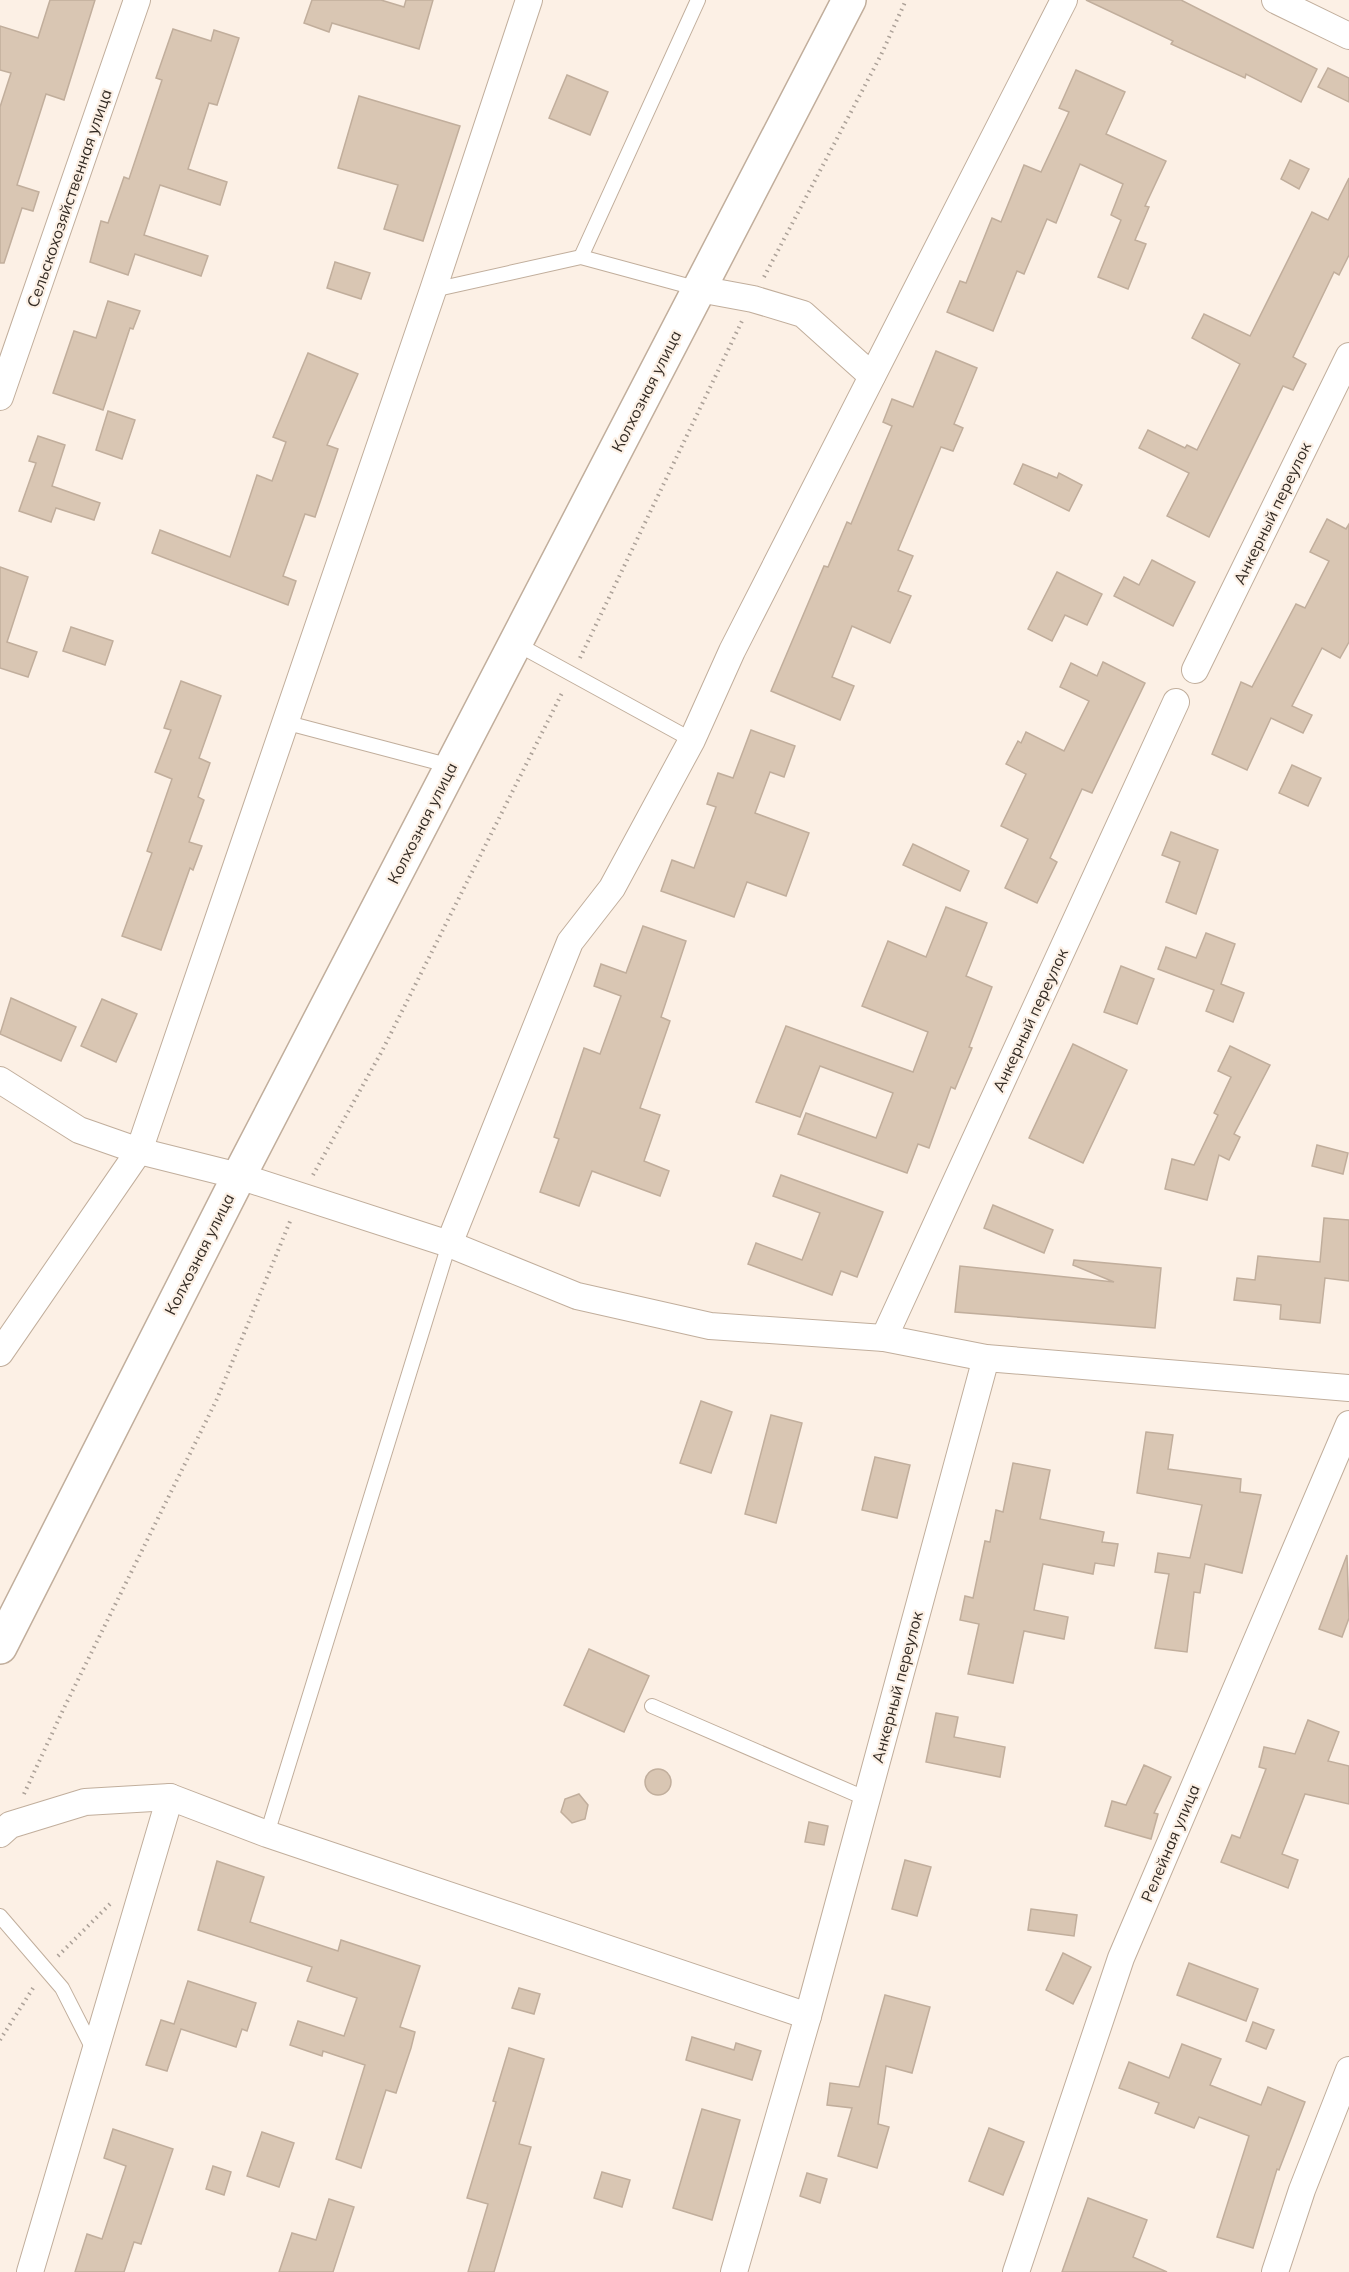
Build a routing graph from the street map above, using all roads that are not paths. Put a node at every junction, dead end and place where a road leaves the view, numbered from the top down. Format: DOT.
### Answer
graph roads {
  1 [pos="137,0"];
  2 [pos="530,0"];
  3 [pos="698,0"];
  4 [pos="849,0"];
  5 [pos="1064,0"];
  6 [pos="1275,0"];
  7 [pos="1349,36"];
  8 [pos="580,257"];
  9 [pos="699,289"];
  10 [pos="434,290"];
  11 [pos="1349,356"];
  12 [pos="872,376"];
  13 [pos="0,397"];
  14 [pos="515,643"];
  15 [pos="1195,670"];
  16 [pos="1176,702"];
  17 [pos="284,722"];
  18 [pos="692,740"];
  19 [pos="451,766"];
  20 [pos="0,1080"];
  21 [pos="139,1151"];
  22 [pos="239,1176"];
  23 [pos="449,1245"];
  24 [pos="884,1338"];
  25 [pos="0,1353"];
  26 [pos="986,1358"];
  27 [pos="1349,1388"];
  28 [pos="1349,1424"];
  29 [pos="0,1647"];
  30 [pos="652,1706"];
  31 [pos="170,1797"];
  32 [pos="867,1798"];
  33 [pos="5,1829"];
  34 [pos="267,1834"];
  35 [pos="0,1916"];
  36 [pos="808,2016"];
  37 [pos="96,2053"];
  38 [pos="1349,2070"];
  39 [pos="30,2272"];
  40 [pos="734,2272"];
  41 [pos="1016,2272"];
  42 [pos="1275,2272"];
  1 -- 13 [label="street, Сельскохозяйственная улица"];
  2 -- 10 [label="street"];
  3 -- 8 [label="lane"];
  4 -- 9 [label="main road, Колхозная улица"];
  5 -- 12 [label="street"];
  6 -- 7 [label="street"];
  8 -- 9 [label="lane"];
  8 -- 10 [label="lane"];
  9 -- 12 [label="street"];
  9 -- 14 [label="main road, Колхозная улица"];
  10 -- 17 [label="street"];
  11 -- 15 [label="street, Анкерный переулок"];
  12 -- 18 [label="street"];
  14 -- 18 [label="lane"];
  14 -- 19 [label="main road, Колхозная улица"];
  16 -- 24 [label="street, Анкерный переулок"];
  17 -- 19 [label="lane"];
  17 -- 21 [label="street"];
  18 -- 23 [label="street"];
  19 -- 22 [label="main road, Колхозная улица"];
  20 -- 21 [label="street"];
  21 -- 22 [label="street"];
  21 -- 25 [label="street"];
  22 -- 23 [label="street"];
  22 -- 29 [label="main road, Колхозная улица"];
  23 -- 24 [label="street"];
  23 -- 34 [label="lane"];
  24 -- 26 [label="street"];
  26 -- 27 [label="street"];
  26 -- 32 [label="street, Анкерный переулок"];
  28 -- 41 [label="street, Релейная улица"];
  30 -- 32 [label="lane"];
  31 -- 33 [label="street"];
  31 -- 34 [label="street"];
  31 -- 37 [label="street"];
  32 -- 36 [label="street, Анкерный переулок"];
  34 -- 36 [label="street"];
  35 -- 37 [label="lane"];
  36 -- 40 [label="street, Анкерный переулок"];
  37 -- 39 [label="street"];
  38 -- 42 [label="street"];
}
